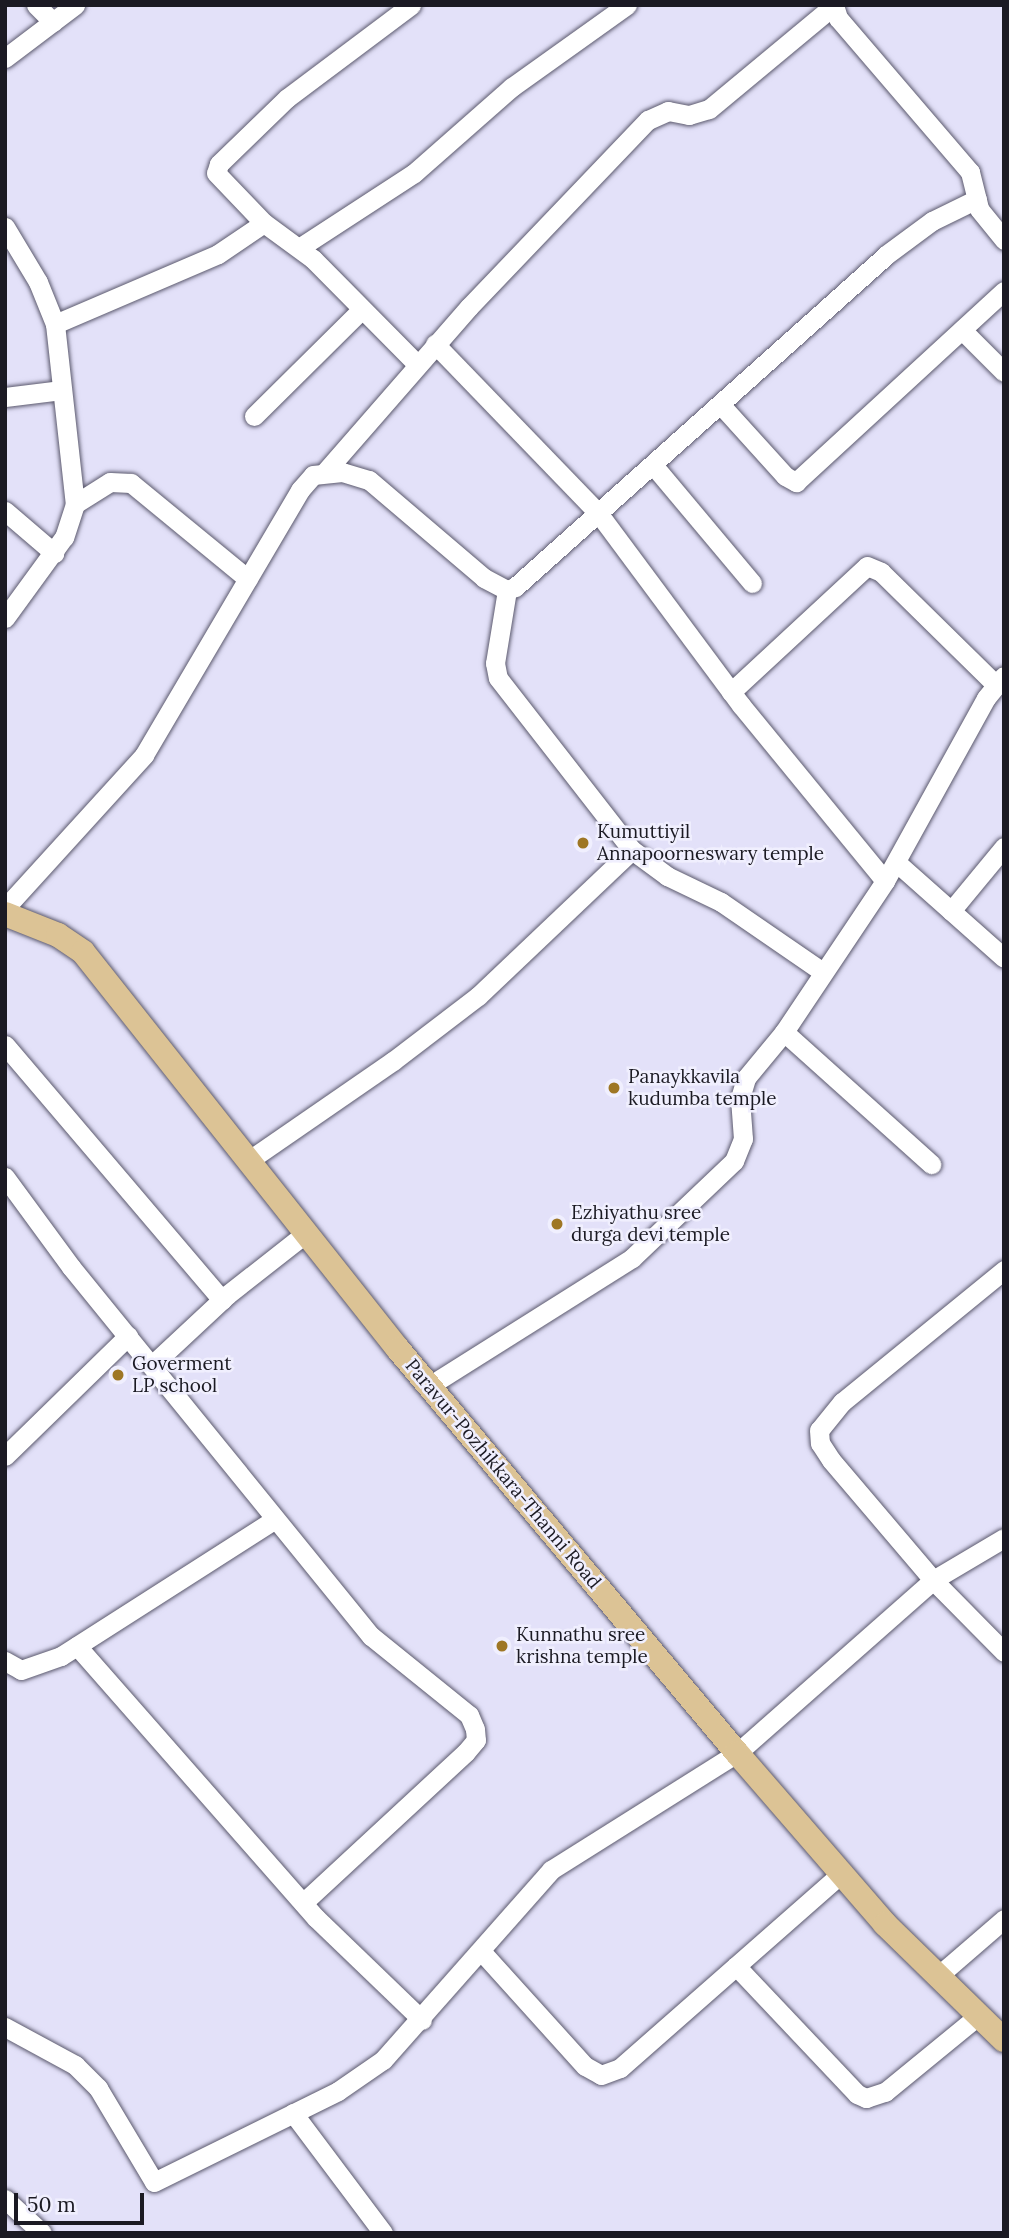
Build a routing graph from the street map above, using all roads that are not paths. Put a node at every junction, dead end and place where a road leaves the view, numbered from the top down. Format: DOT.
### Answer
graph roads {
  1 [pos="36,5"];
  2 [pos="75,5"];
  3 [pos="411,5"];
  4 [pos="628,5"];
  5 [pos="833,6"];
  6 [pos="53,22"];
  7 [pos="5,58"];
  8 [pos="977,199"];
  9 [pos="264,223"];
  10 [pos="5,228"];
  11 [pos="1004,240"];
  12 [pos="299,248"];
  13 [pos="1004,291"];
  14 [pos="362,309"];
  15 [pos="55,324"];
  16 [pos="962,330"];
  17 [pos="436,344"];
  18 [pos="417,364"];
  19 [pos="1004,372"];
  20 [pos="62,390"];
  21 [pos="5,397"];
  22 [pos="720,404"];
  23 [pos="254,416"];
  24 [pos="653,465"];
  25 [pos="325,472"];
  26 [pos="75,504"];
  27 [pos="5,512"];
  28 [pos="599,514"];
  29 [pos="54,552"];
  30 [pos="248,579"];
  31 [pos="752,583"];
  32 [pos="507,590"];
  33 [pos="5,618"];
  34 [pos="1000,681"];
  35 [pos="732,692"];
  36 [pos="1004,847"];
  37 [pos="632,850"];
  38 [pos="896,862"];
  39 [pos="885,881"];
  40 [pos="5,908"];
  41 [pos="951,911"];
  42 [pos="5,914"];
  43 [pos="1004,958"];
  44 [pos="823,972"];
  45 [pos="784,1032"];
  46 [pos="5,1045"];
  47 [pos="248,1161"];
  48 [pos="931,1164"];
  49 [pos="5,1177"];
  50 [pos="306,1233"];
  51 [pos="1004,1270"];
  52 [pos="222,1300"];
  53 [pos="128,1335"];
  54 [pos="152,1365"];
  55 [pos="429,1386"];
  56 [pos="5,1456"];
  57 [pos="274,1520"];
  58 [pos="1004,1538"];
  59 [pos="933,1580"];
  60 [pos="77,1646"];
  61 [pos="1004,1652"];
  62 [pos="5,1661"];
  63 [pos="737,1753"];
  64 [pos="841,1874"];
  65 [pos="303,1903"];
  66 [pos="1004,1919"];
  67 [pos="481,1951"];
  68 [pos="736,1966"];
  69 [pos="938,1976"];
  70 [pos="978,2016"];
  71 [pos="422,2020"];
  72 [pos="5,2027"];
  73 [pos="1001,2033"];
  74 [pos="293,2113"];
  75 [pos="5,2199"];
  76 [pos="42,2233"];
  77 [pos="383,2233"];
  1 -- 6 [label="street"];
  2 -- 6 [label="street"];
  3 -- 9 [label="street"];
  4 -- 12 [label="street"];
  5 -- 8 [label="street"];
  5 -- 17 [label="street"];
  6 -- 7 [label="street"];
  8 -- 11 [label="street"];
  8 -- 22 [label="street"];
  9 -- 12 [label="street"];
  9 -- 15 [label="street"];
  10 -- 15 [label="street"];
  12 -- 14 [label="street"];
  13 -- 16 [label="street"];
  14 -- 18 [label="street"];
  14 -- 23 [label="street"];
  15 -- 20 [label="street"];
  16 -- 19 [label="street"];
  16 -- 22 [label="street"];
  17 -- 18 [label="street"];
  17 -- 28 [label="street"];
  18 -- 25 [label="street"];
  20 -- 21 [label="street"];
  20 -- 26 [label="street"];
  22 -- 24 [label="street"];
  24 -- 28 [label="street"];
  24 -- 31 [label="street"];
  25 -- 30 [label="street"];
  25 -- 32 [label="street"];
  26 -- 29 [label="street"];
  26 -- 30 [label="street"];
  27 -- 29 [label="street"];
  28 -- 32 [label="street"];
  28 -- 35 [label="street"];
  29 -- 33 [label="street"];
  30 -- 40 [label="street"];
  32 -- 37 [label="street"];
  34 -- 35 [label="street"];
  34 -- 38 [label="street"];
  35 -- 39 [label="street"];
  36 -- 41 [label="street"];
  37 -- 44 [label="street"];
  37 -- 47 [label="street"];
  38 -- 39 [label="street"];
  38 -- 41 [label="street"];
  39 -- 44 [label="street"];
  41 -- 43 [label="street"];
  42 -- 47 [label="main road, Paravur-Pozhikkara-Thanni Road"];
  44 -- 45 [label="street"];
  45 -- 48 [label="street"];
  45 -- 55 [label="street"];
  46 -- 52 [label="street"];
  47 -- 50 [label="main road, Paravur-Pozhikkara-Thanni Road"];
  49 -- 53 [label="street"];
  50 -- 52 [label="street"];
  50 -- 55 [label="main road, Paravur-Pozhikkara-Thanni Road"];
  51 -- 59 [label="street"];
  52 -- 54 [label="street"];
  53 -- 54 [label="street"];
  53 -- 56 [label="street"];
  54 -- 57 [label="street"];
  55 -- 63 [label="main road, Paravur-Pozhikkara-Thanni Road"];
  57 -- 60 [label="street"];
  57 -- 65 [label="street"];
  58 -- 59 [label="street"];
  59 -- 61 [label="street"];
  59 -- 63 [label="street"];
  60 -- 62 [label="street"];
  60 -- 65 [label="street"];
  63 -- 64 [label="main road, Paravur-Pozhikkara-Thanni Road"];
  63 -- 67 [label="street"];
  64 -- 68 [label="street"];
  64 -- 69 [label="main road, Paravur-Pozhikkara-Thanni Road"];
  65 -- 71 [label="street"];
  66 -- 69 [label="street"];
  67 -- 68 [label="street"];
  67 -- 71 [label="street"];
  68 -- 70 [label="street"];
  69 -- 70 [label="main road, Paravur-Pozhikkara-Thanni Road"];
  70 -- 73 [label="main road, Paravur-Pozhikkara-Thanni Road"];
  71 -- 74 [label="street"];
  72 -- 74 [label="street"];
  74 -- 77 [label="street"];
  75 -- 76 [label="street"];
}
